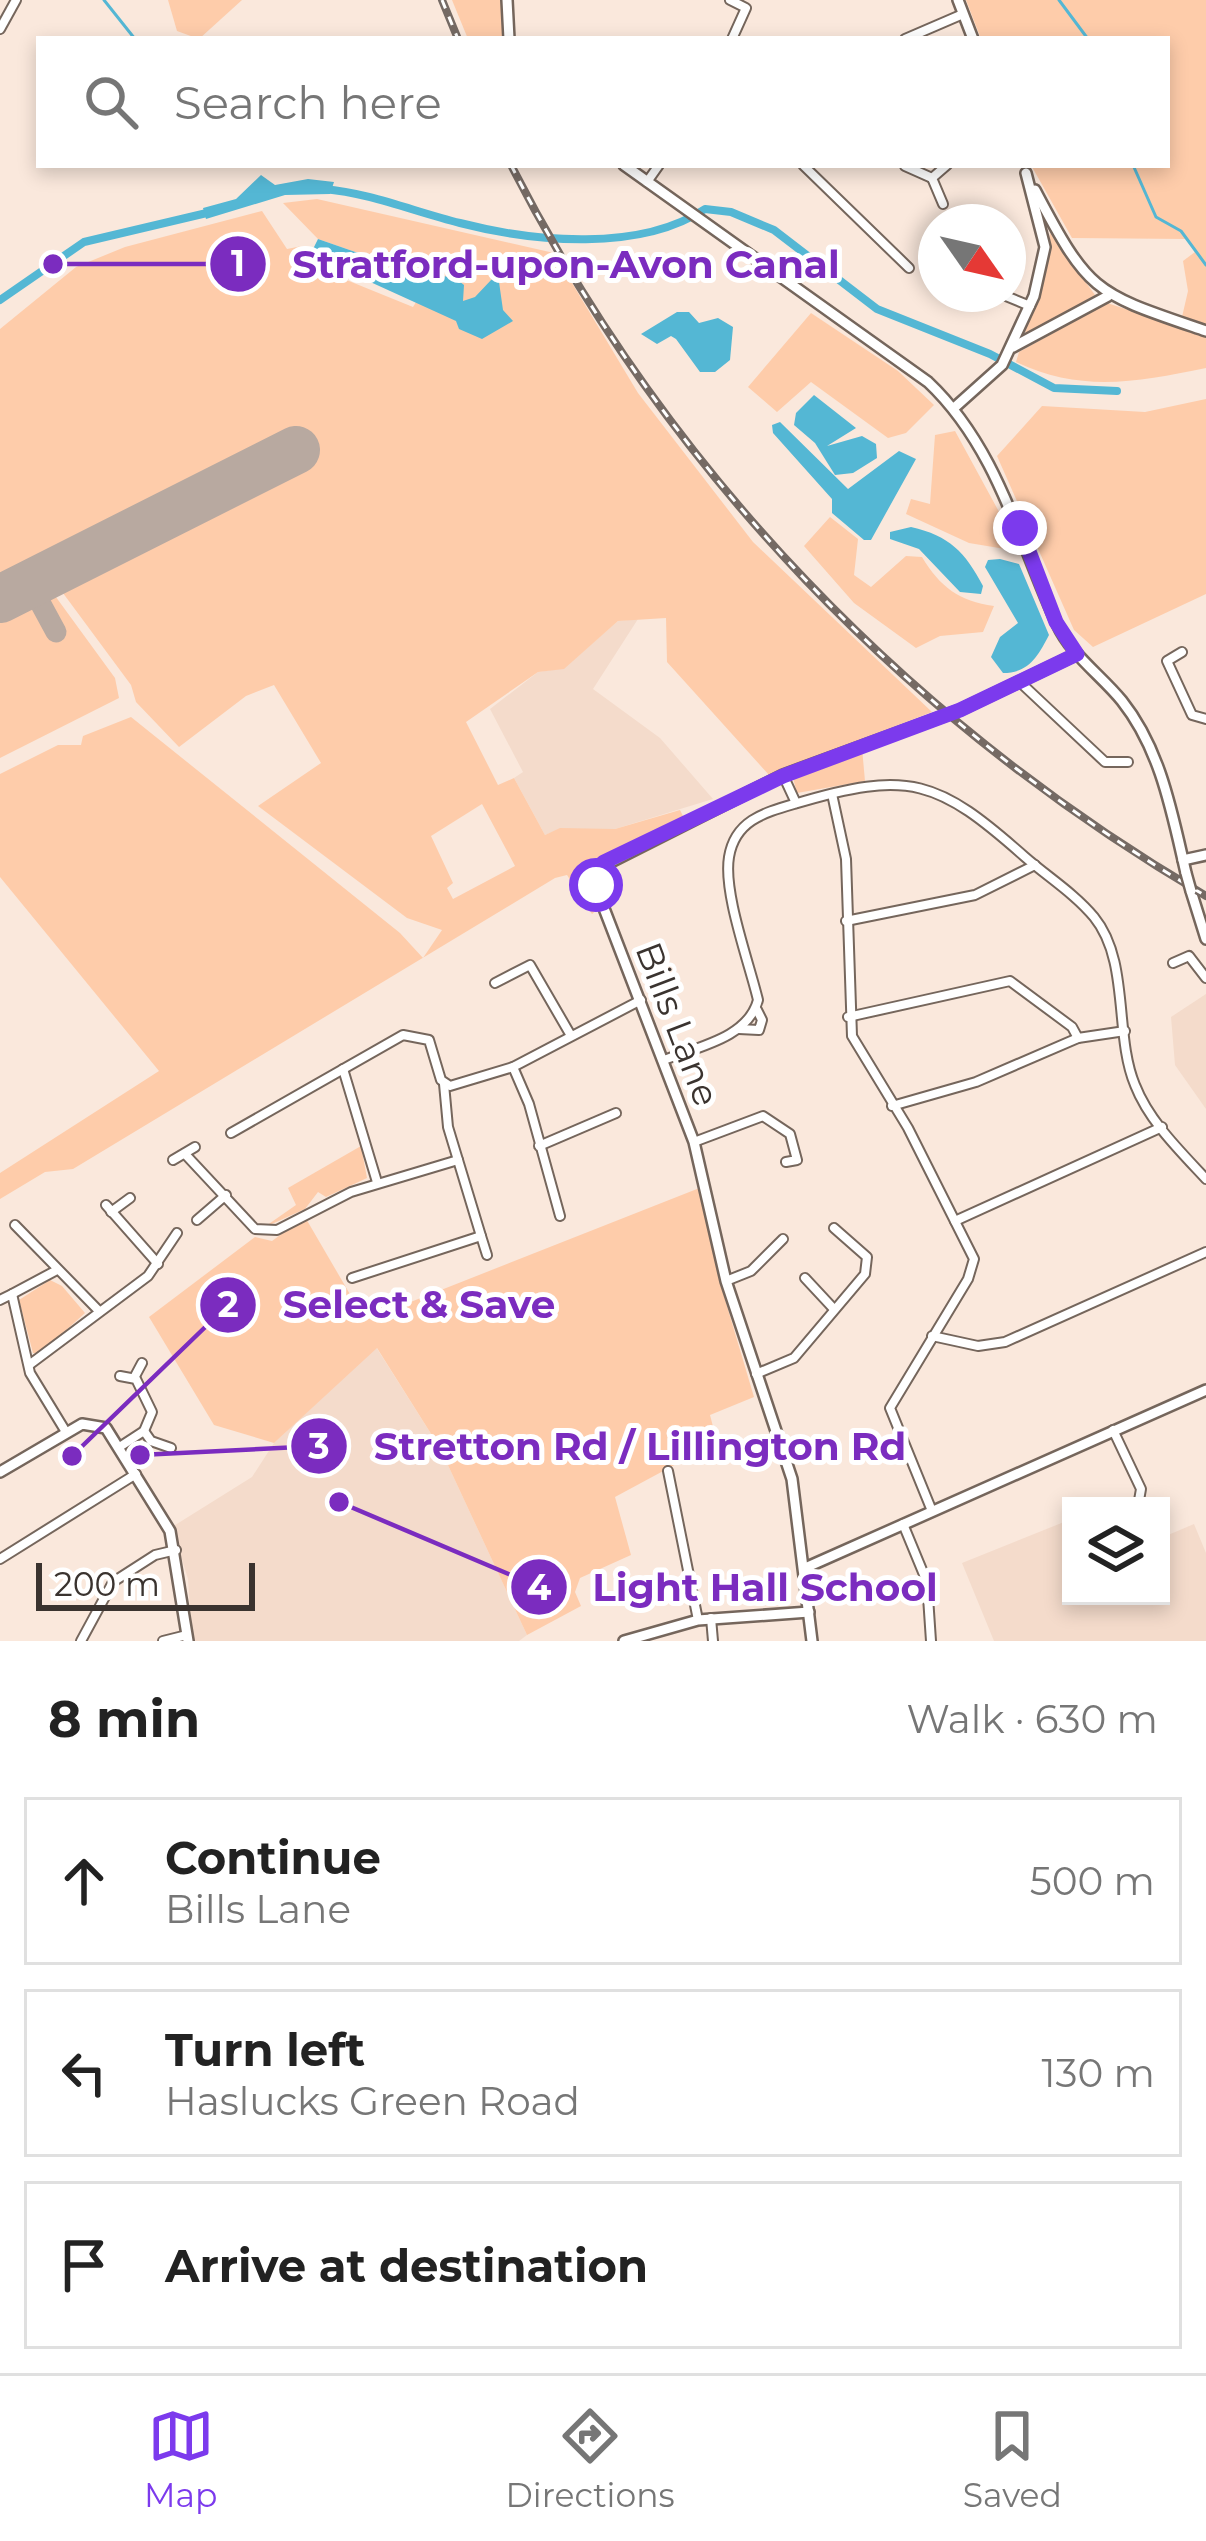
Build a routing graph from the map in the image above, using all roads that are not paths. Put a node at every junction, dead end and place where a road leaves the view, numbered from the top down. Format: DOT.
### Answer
graph roads {
  1 [pos="16,0"];
  2 [pos="507,0"];
  3 [pos="730,0"];
  4 [pos="958,0"];
  5 [pos="963,14"];
  6 [pos="0,29"];
  7 [pos="509,36"];
  8 [pos="733,36"];
  9 [pos="912,36"];
  10 [pos="972,36"];
  11 [pos="628,168"];
  12 [pos="656,168"];
  13 [pos="811,168"];
  14 [pos="903,168"];
  15 [pos="943,168"];
  16 [pos="1024,169"];
  17 [pos="932,178"];
  18 [pos="647,182"];
  19 [pos="943,204"];
  20 [pos="910,268"];
  21 [pos="1108,296"];
  22 [pos="1026,304"];
  23 [pos="1030,306"];
  24 [pos="1206,331"];
  25 [pos="1013,346"];
  26 [pos="954,408"];
  27 [pos="1182,652"];
  28 [pos="1077,654"];
  29 [pos="1022,684"];
  30 [pos="1206,719"];
  31 [pos="1128,762"];
  32 [pos="783,776"];
  33 [pos="832,794"];
  34 [pos="796,803"];
  35 [pos="1206,855"];
  36 [pos="1183,860"];
  37 [pos="1035,865"];
  38 [pos="846,921"];
  39 [pos="1206,939"];
  40 [pos="1173,963"];
  41 [pos="498,978"];
  42 [pos="1206,978"];
  43 [pos="641,1000"];
  44 [pos="848,1016"];
  45 [pos="1125,1030"];
  46 [pos="570,1034"];
  47 [pos="1078,1038"];
  48 [pos="664,1060"];
  49 [pos="513,1067"];
  50 [pos="344,1069"];
  51 [pos="445,1084"];
  52 [pos="892,1106"];
  53 [pos="612,1119"];
  54 [pos="1162,1127"];
  55 [pos="230,1132"];
  56 [pos="694,1142"];
  57 [pos="539,1146"];
  58 [pos="195,1147"];
  59 [pos="185,1154"];
  60 [pos="173,1160"];
  61 [pos="458,1160"];
  62 [pos="786,1162"];
  63 [pos="1206,1179"];
  64 [pos="377,1183"];
  65 [pos="226,1195"];
  66 [pos="130,1198"];
  67 [pos="561,1210"];
  68 [pos="197,1220"];
  69 [pos="955,1221"];
  70 [pos="15,1225"];
  71 [pos="833,1228"];
  72 [pos="177,1233"];
  73 [pos="481,1236"];
  74 [pos="783,1239"];
  75 [pos="1206,1252"];
  76 [pos="487,1255"];
  77 [pos="158,1264"];
  78 [pos="57,1270"];
  79 [pos="805,1278"];
  80 [pos="360,1279"];
  81 [pos="726,1280"];
  82 [pos="12,1294"];
  83 [pos="0,1300"];
  84 [pos="832,1307"];
  85 [pos="99,1312"];
  86 [pos="932,1336"];
  87 [pos="142,1363"];
  88 [pos="28,1365"];
  89 [pos="754,1374"];
  90 [pos="120,1376"];
  91 [pos="134,1378"];
  92 [pos="1206,1390"];
  93 [pos="1113,1430"];
  94 [pos="144,1431"];
  95 [pos="66,1432"];
  96 [pos="121,1446"];
  97 [pos="171,1448"];
  98 [pos="668,1471"];
  99 [pos="0,1472"];
  100 [pos="138,1473"];
  101 [pos="1140,1497"];
  102 [pos="932,1511"];
  103 [pos="903,1524"];
  104 [pos="176,1550"];
  105 [pos="0,1559"];
  106 [pos="805,1568"];
  107 [pos="808,1612"];
  108 [pos="711,1618"];
  109 [pos="698,1620"];
  110 [pos="187,1638"];
  111 [pos="81,1641"];
  112 [pos="163,1641"];
  113 [pos="624,1641"];
  114 [pos="713,1641"];
  115 [pos="812,1641"];
  116 [pos="931,1641"];
  1 -- 6 [label="street"];
  2 -- 7 [label="street"];
  3 -- 8 [label="street"];
  4 -- 5 [label="street"];
  5 -- 9 [label="street"];
  5 -- 10 [label="street"];
  11 -- 18 [label="street"];
  12 -- 18 [label="street"];
  13 -- 20 [label="street"];
  14 -- 17 [label="street"];
  15 -- 17 [label="street"];
  16 -- 21 [label="street"];
  16 -- 23 [label="street"];
  17 -- 19 [label="street"];
  18 -- 26 [label="street"];
  21 -- 24 [label="street"];
  21 -- 25 [label="street"];
  22 -- 23 [label="street"];
  23 -- 25 [label="street"];
  25 -- 26 [label="street"];
  26 -- 28 [label="street"];
  27 -- 30 [label="street"];
  28 -- 29 [label="street, Bills Lane"];
  28 -- 36 [label="street"];
  29 -- 31 [label="street"];
  29 -- 32 [label="street, Bills Lane"];
  32 -- 34 [label="street"];
  32 -- 43 [label="street, Bills Lane"];
  33 -- 34 [label="street"];
  33 -- 37 [label="street"];
  33 -- 38 [label="street"];
  34 -- 48 [label="street"];
  35 -- 36 [label="street"];
  36 -- 39 [label="street, bridge"];
  37 -- 38 [label="street"];
  37 -- 45 [label="street"];
  38 -- 44 [label="street"];
  40 -- 42 [label="street"];
  41 -- 46 [label="street"];
  43 -- 46 [label="street"];
  43 -- 48 [label="street, Bills Lane"];
  44 -- 47 [label="street"];
  44 -- 52 [label="street"];
  45 -- 47 [label="street"];
  45 -- 54 [label="street"];
  46 -- 49 [label="street"];
  47 -- 52 [label="street"];
  48 -- 56 [label="street, Bills Lane"];
  49 -- 51 [label="street"];
  49 -- 57 [label="street"];
  50 -- 51 [label="street"];
  50 -- 55 [label="street"];
  50 -- 64 [label="street"];
  51 -- 61 [label="street"];
  52 -- 69 [label="street"];
  53 -- 57 [label="street"];
  54 -- 63 [label="street"];
  54 -- 69 [label="street"];
  56 -- 62 [label="street"];
  56 -- 81 [label="street, Bills Lane"];
  57 -- 67 [label="street"];
  58 -- 59 [label="street"];
  59 -- 60 [label="street"];
  59 -- 65 [label="street"];
  61 -- 64 [label="street"];
  61 -- 73 [label="street"];
  64 -- 65 [label="street"];
  65 -- 68 [label="street"];
  66 -- 77 [label="street"];
  69 -- 86 [label="street"];
  70 -- 78 [label="street"];
  71 -- 84 [label="street"];
  72 -- 77 [label="street"];
  73 -- 76 [label="street"];
  73 -- 80 [label="street"];
  74 -- 81 [label="street"];
  75 -- 86 [label="street"];
  77 -- 85 [label="street"];
  78 -- 82 [label="street"];
  78 -- 85 [label="street"];
  79 -- 84 [label="street"];
  81 -- 89 [label="street, Bills Lane"];
  82 -- 83 [label="street"];
  82 -- 88 [label="street"];
  84 -- 89 [label="street"];
  85 -- 88 [label="street"];
  86 -- 102 [label="street"];
  87 -- 91 [label="street"];
  88 -- 95 [label="street"];
  89 -- 106 [label="street, Bills Lane"];
  90 -- 91 [label="street"];
  91 -- 94 [label="street"];
  92 -- 93 [label="street"];
  93 -- 101 [label="street"];
  93 -- 102 [label="street"];
  94 -- 96 [label="street"];
  94 -- 97 [label="street"];
  95 -- 96 [label="street"];
  95 -- 99 [label="street"];
  96 -- 100 [label="street"];
  98 -- 109 [label="street"];
  100 -- 104 [label="street"];
  100 -- 105 [label="street"];
  102 -- 103 [label="street"];
  103 -- 106 [label="street"];
  103 -- 116 [label="street"];
  104 -- 110 [label="street"];
  104 -- 111 [label="street"];
  106 -- 107 [label="street, Bills Lane"];
  107 -- 108 [label="street"];
  107 -- 115 [label="street, Bills Lane"];
  108 -- 109 [label="street"];
  108 -- 114 [label="street"];
  109 -- 113 [label="street"];
  110 -- 112 [label="street"];
}
